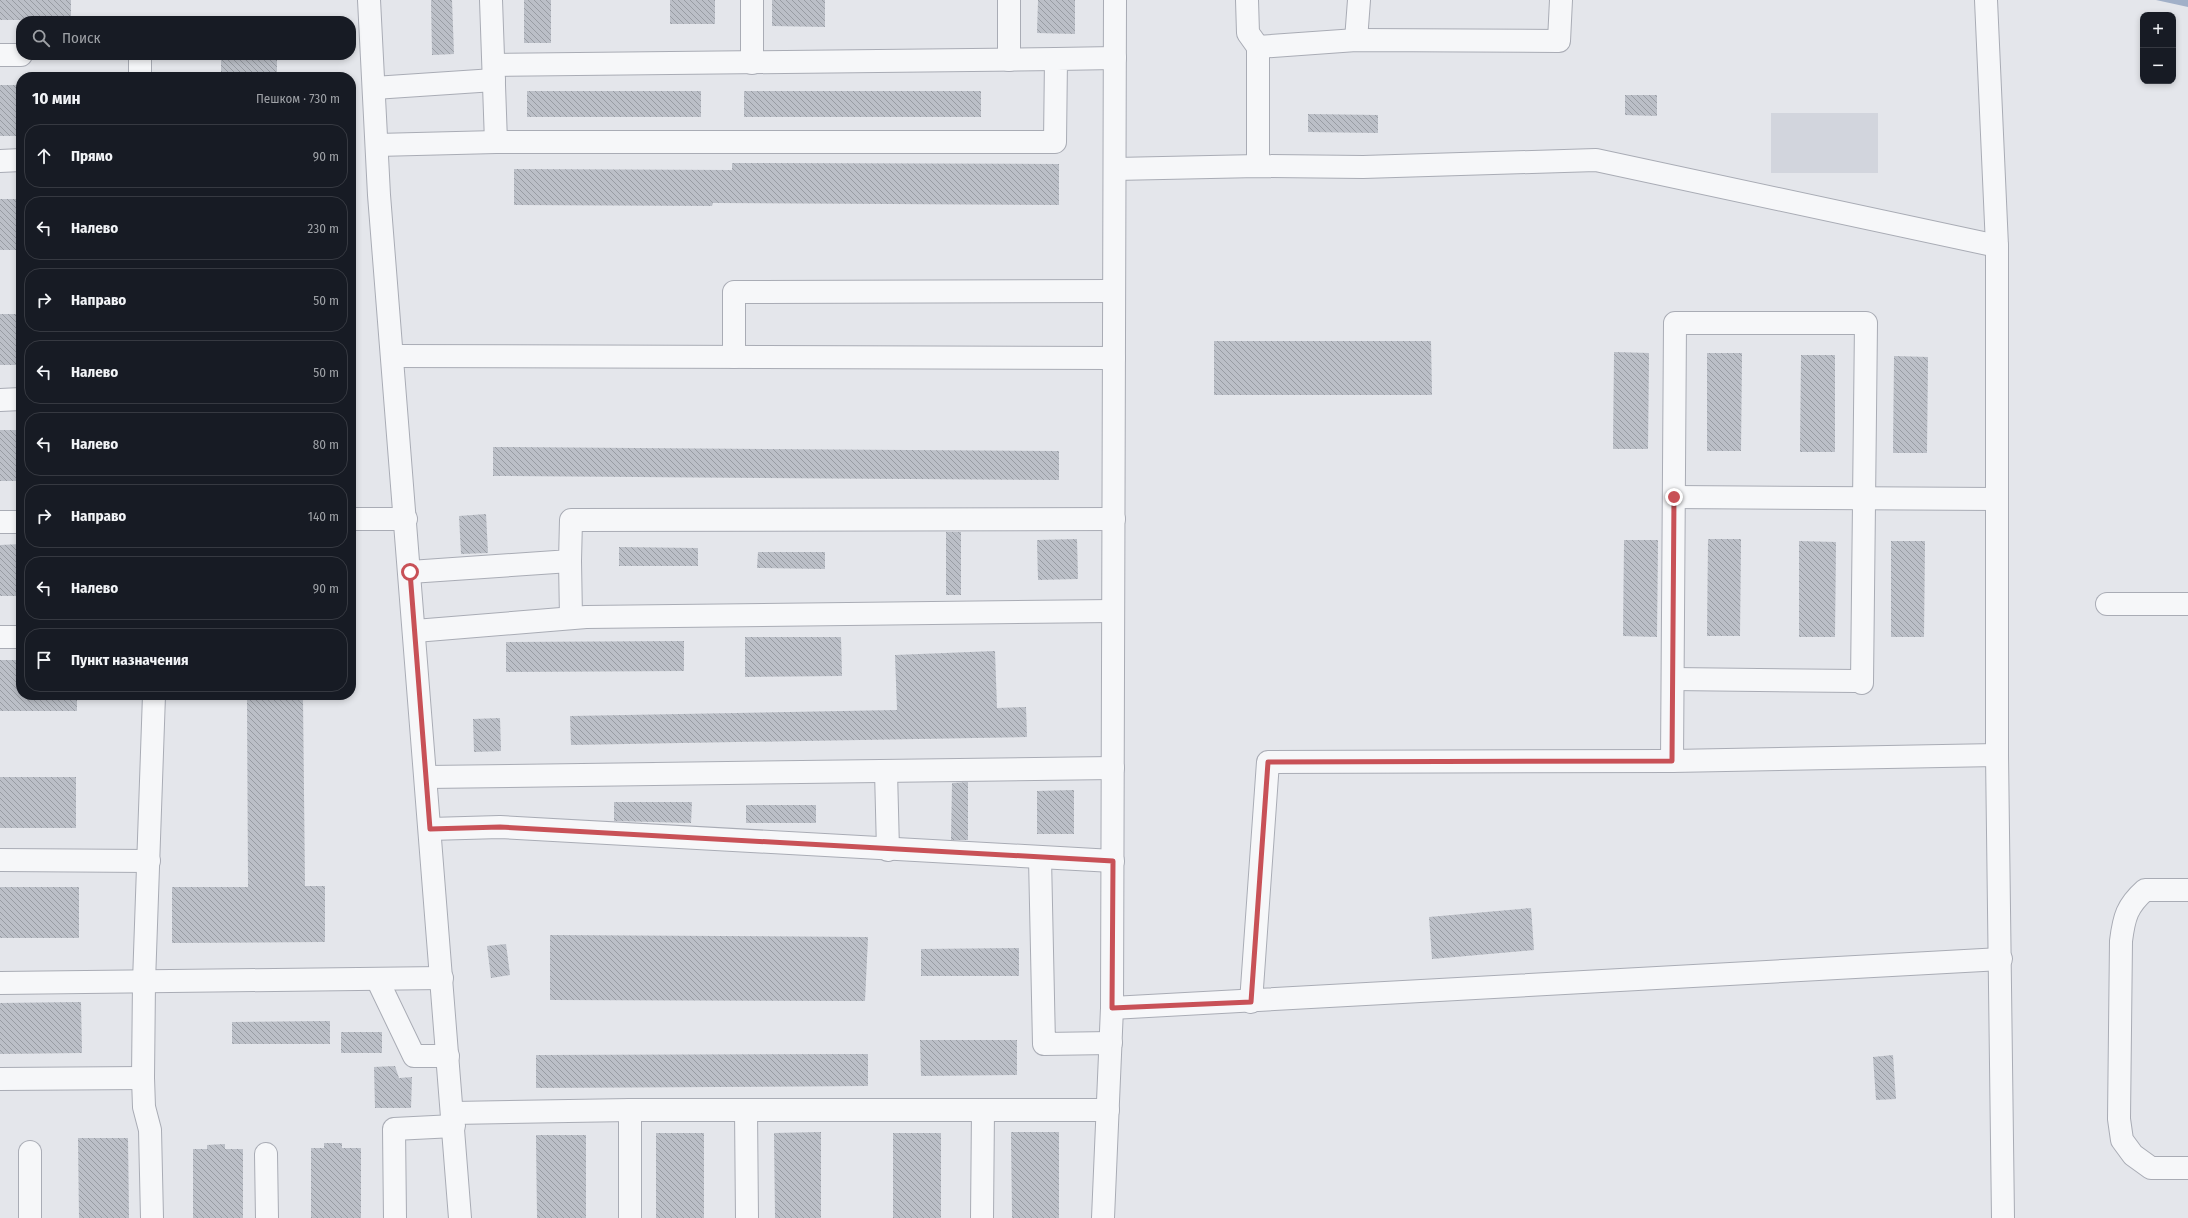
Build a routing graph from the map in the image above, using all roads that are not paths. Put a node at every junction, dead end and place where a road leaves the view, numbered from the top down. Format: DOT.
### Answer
graph roads {
  1 [pos="369,0"];
  2 [pos="491,0"];
  3 [pos="752,0"];
  4 [pos="1010,0"];
  5 [pos="1114,0"];
  6 [pos="1247,0"];
  7 [pos="1359,0"];
  8 [pos="1561,0"];
  9 [pos="1986,0"];
  10 [pos="1356,40"];
  11 [pos="1258,47"];
  12 [pos="0,55"];
  13 [pos="16,55"];
  14 [pos="1114,58"];
  15 [pos="1056,59"];
  16 [pos="140,60"];
  17 [pos="1009,60"];
  18 [pos="752,63"];
  19 [pos="140,72"];
  20 [pos="494,73"];
  21 [pos="374,88"];
  22 [pos="496,142"];
  23 [pos="377,145"];
  24 [pos="16,160"];
  25 [pos="0,161"];
  26 [pos="1258,166"];
  27 [pos="1115,169"];
  28 [pos="1997,246"];
  29 [pos="1114,291"];
  30 [pos="392,356"];
  31 [pos="734,357"];
  32 [pos="1114,358"];
  33 [pos="16,399"];
  34 [pos="0,400"];
  35 [pos="1674,497"];
  36 [pos="1864,498"];
  37 [pos="1997,499"];
  38 [pos="356,519"];
  39 [pos="406,519"];
  40 [pos="1114,519"];
  41 [pos="0,522"];
  42 [pos="16,522"];
  43 [pos="570,561"];
  44 [pos="410,572"];
  45 [pos="2107,604"];
  46 [pos="2188,604"];
  47 [pos="1114,611"];
  48 [pos="571,618"];
  49 [pos="415,630"];
  50 [pos="0,637"];
  51 [pos="16,637"];
  52 [pos="1673,679"];
  53 [pos="154,700"];
  54 [pos="1996,755"];
  55 [pos="1672,761"];
  56 [pos="1113,768"];
  57 [pos="886,771"];
  58 [pos="426,778"];
  59 [pos="430,829"];
  60 [pos="888,850"];
  61 [pos="1040,858"];
  62 [pos="0,860"];
  63 [pos="149,861"];
  64 [pos="1113,861"];
  65 [pos="2188,890"];
  66 [pos="2001,959"];
  67 [pos="442,978"];
  68 [pos="377,979"];
  69 [pos="144,982"];
  70 [pos="0,983"];
  71 [pos="1251,1002"];
  72 [pos="1112,1008"];
  73 [pos="1111,1043"];
  74 [pos="448,1056"];
  75 [pos="143,1078"];
  76 [pos="0,1079"];
  77 [pos="630,1110"];
  78 [pos="746,1110"];
  79 [pos="983,1110"];
  80 [pos="1108,1110"];
  81 [pos="453,1119"];
  82 [pos="30,1152"];
  83 [pos="266,1154"];
  84 [pos="2188,1168"];
  85 [pos="30,1218"];
  86 [pos="152,1218"];
  87 [pos="267,1218"];
  88 [pos="395,1218"];
  89 [pos="460,1218"];
  90 [pos="630,1218"];
  91 [pos="747,1218"];
  92 [pos="982,1218"];
  93 [pos="1103,1218"];
  94 [pos="2003,1218"];
  1 -- 21 [label="street"];
  2 -- 20 [label="street"];
  3 -- 18 [label="street"];
  4 -- 17 [label="street"];
  5 -- 14 [label="street"];
  6 -- 11 [label="street"];
  7 -- 10 [label="street"];
  8 -- 10 [label="street"];
  9 -- 28 [label="street"];
  10 -- 11 [label="street"];
  11 -- 26 [label="street"];
  12 -- 13 [label="street"];
  14 -- 15 [label="street"];
  14 -- 27 [label="street"];
  15 -- 17 [label="street"];
  15 -- 22 [label="street"];
  16 -- 19 [label="street"];
  17 -- 18 [label="street"];
  18 -- 20 [label="street"];
  20 -- 21 [label="street"];
  20 -- 22 [label="street"];
  21 -- 23 [label="street"];
  22 -- 23 [label="street"];
  23 -- 30 [label="street"];
  24 -- 25 [label="street"];
  26 -- 27 [label="street"];
  26 -- 28 [label="street"];
  27 -- 29 [label="street"];
  28 -- 37 [label="street"];
  29 -- 31 [label="street"];
  29 -- 32 [label="street"];
  30 -- 31 [label="street"];
  30 -- 39 [label="street"];
  31 -- 32 [label="street"];
  32 -- 40 [label="street"];
  33 -- 34 [label="street"];
  35 -- 36 [label="street"];
  35 -- 36 [label="street"];
  35 -- 52 [label="street"];
  36 -- 37 [label="street"];
  36 -- 52 [label="street"];
  37 -- 54 [label="street"];
  38 -- 39 [label="street"];
  39 -- 44 [label="street"];
  40 -- 43 [label="street"];
  40 -- 47 [label="street"];
  41 -- 42 [label="street"];
  43 -- 44 [label="street"];
  43 -- 48 [label="street"];
  44 -- 49 [label="street"];
  45 -- 46 [label="street"];
  47 -- 48 [label="street"];
  47 -- 56 [label="street"];
  48 -- 49 [label="street"];
  49 -- 58 [label="street"];
  50 -- 51 [label="street"];
  52 -- 55 [label="street"];
  53 -- 63 [label="street"];
  54 -- 55 [label="street"];
  54 -- 66 [label="street"];
  55 -- 71 [label="street"];
  56 -- 57 [label="street"];
  56 -- 64 [label="street"];
  57 -- 58 [label="street"];
  57 -- 60 [label="street"];
  58 -- 59 [label="street"];
  59 -- 60 [label="street"];
  59 -- 67 [label="street"];
  60 -- 61 [label="street"];
  61 -- 64 [label="street"];
  61 -- 73 [label="street"];
  62 -- 63 [label="street"];
  63 -- 69 [label="street"];
  64 -- 72 [label="street"];
  65 -- 84 [label="street"];
  66 -- 71 [label="street"];
  66 -- 94 [label="street"];
  67 -- 68 [label="street"];
  67 -- 74 [label="street"];
  68 -- 69 [label="street"];
  68 -- 74 [label="street"];
  69 -- 70 [label="street"];
  69 -- 75 [label="street"];
  71 -- 72 [label="street"];
  72 -- 73 [label="street"];
  73 -- 80 [label="street"];
  74 -- 81 [label="street"];
  75 -- 76 [label="street"];
  75 -- 86 [label="street"];
  77 -- 78 [label="street"];
  77 -- 81 [label="street"];
  77 -- 90 [label="street"];
  78 -- 79 [label="street"];
  78 -- 91 [label="street"];
  79 -- 80 [label="street"];
  79 -- 92 [label="street"];
  80 -- 93 [label="street"];
  81 -- 88 [label="street"];
  81 -- 89 [label="street"];
  82 -- 85 [label="street"];
  83 -- 87 [label="street"];
}
